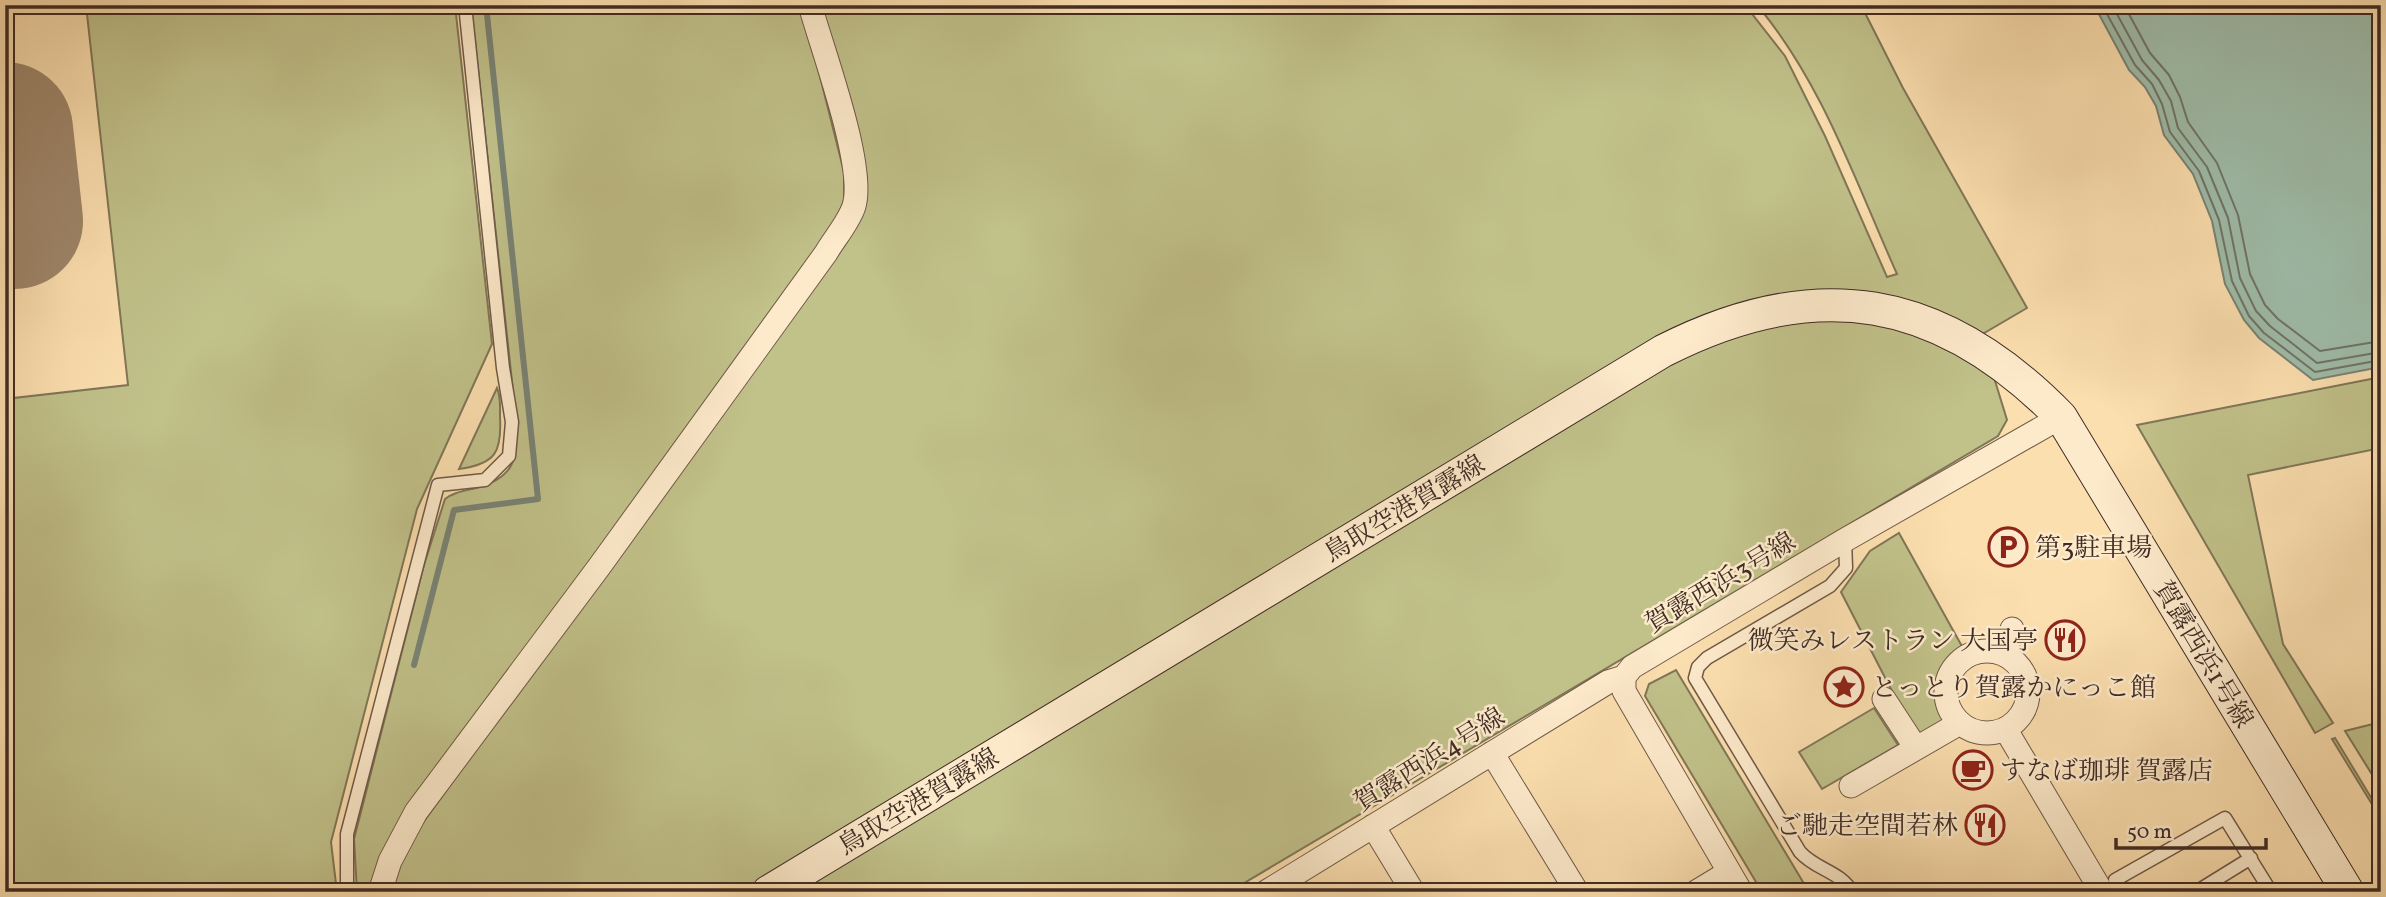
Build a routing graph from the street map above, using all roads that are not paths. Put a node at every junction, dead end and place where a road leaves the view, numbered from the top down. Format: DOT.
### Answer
graph roads {
  1 [pos="465,5"];
  2 [pos="810,5"];
  3 [pos="2061,417"];
  4 [pos="1845,540"];
  5 [pos="2011,629"];
  6 [pos="2005,655"];
  7 [pos="1623,677"];
  8 [pos="1884,699"];
  9 [pos="1960,723"];
  10 [pos="2006,730"];
  11 [pos="1916,748"];
  12 [pos="1492,753"];
  13 [pos="1852,786"];
  14 [pos="1373,826"];
  15 [pos="2251,858"];
  16 [pos="1729,872"];
  17 [pos="347,892"];
  18 [pos="380,892"];
  19 [pos="768,892"];
  20 [pos="1266,892"];
  21 [pos="1413,892"];
  22 [pos="1577,892"];
  23 [pos="1696,892"];
  24 [pos="1741,892"];
  25 [pos="1852,892"];
  26 [pos="2102,892"];
  27 [pos="2122,892"];
  28 [pos="2196,892"];
  29 [pos="2271,892"];
  30 [pos="2348,892"];
  1 -- 17 [label="lane"];
  2 -- 18 [label="street"];
  3 -- 4 [label="street, 賀露西浜3号線"];
  3 -- 19 [label="main road, 鳥取空港賀露線"];
  3 -- 30 [label="main road, 賀露西浜1号線"];
  4 -- 7 [label="street, 賀露西浜3号線"];
  4 -- 25 [label="lane"];
  5 -- 6 [label="street"];
  6 -- 9 [label="street"];
  6 -- 10 [label="street"];
  7 -- 12 [label="street, 賀露西浜4号線"];
  7 -- 16 [label="street"];
  8 -- 11 [label="street"];
  9 -- 10 [label="street"];
  9 -- 11 [label="street"];
  10 -- 26 [label="street"];
  11 -- 13 [label="street"];
  12 -- 14 [label="street, 賀露西浜4号線"];
  12 -- 22 [label="street"];
  14 -- 20 [label="street, 賀露西浜4号線"];
  14 -- 21 [label="street"];
  15 -- 27 [label="lane"];
  15 -- 28 [label="lane"];
  15 -- 29 [label="lane"];
  16 -- 23 [label="street"];
  16 -- 24 [label="street"];
}
